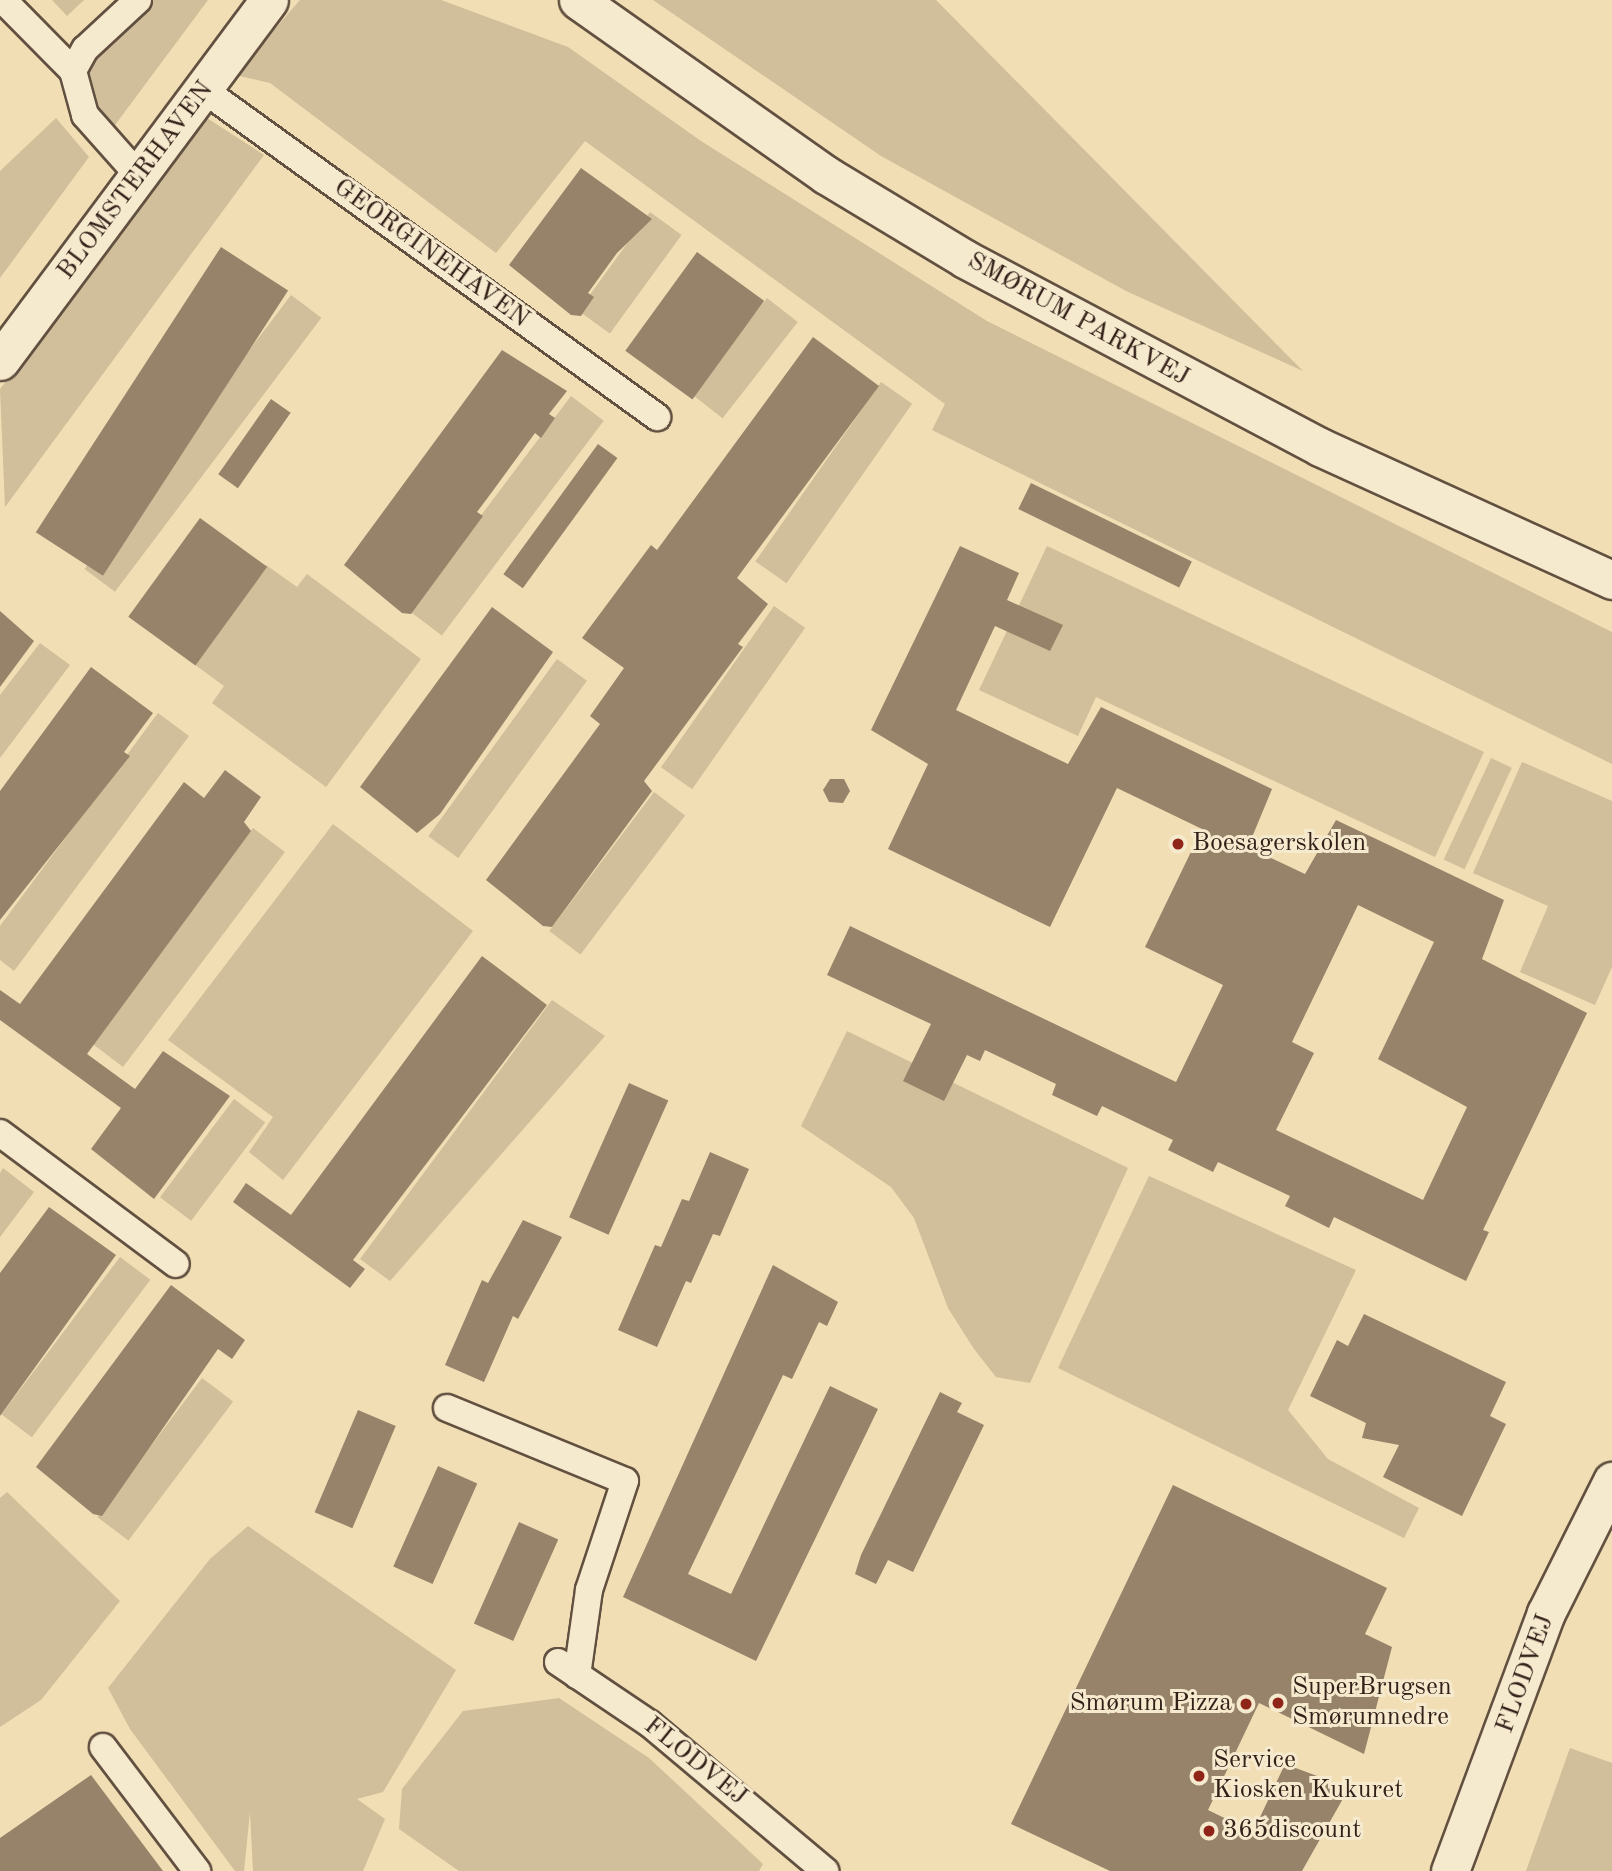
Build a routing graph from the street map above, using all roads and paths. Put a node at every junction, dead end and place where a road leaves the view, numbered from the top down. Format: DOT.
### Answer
graph roads {
  1 [pos="2,0"];
  2 [pos="138,0"];
  3 [pos="269,0"];
  4 [pos="578,0"];
  5 [pos="73,71"];
  6 [pos="204,90"];
  7 [pos="140,177"];
  8 [pos="0,361"];
  9 [pos="657,417"];
  10 [pos="1612,580"];
  11 [pos="0,1133"];
  12 [pos="176,1264"];
  13 [pos="447,1408"];
  14 [pos="1612,1482"];
  15 [pos="103,1747"];
  16 [pos="197,1871"];
  17 [pos="825,1871"];
  18 [pos="1450,1871"];
  1 -- 5 [label="street"];
  2 -- 5 [label="street"];
  3 -- 6 [label="street, BLOMSTERHAVEN"];
  4 -- 10 [label="street, SMØRUM PARKVEJ"];
  5 -- 7 [label="street"];
  6 -- 7 [label="street, BLOMSTERHAVEN"];
  6 -- 9 [label="street, GEORGINEHAVEN"];
  7 -- 8 [label="street, BLOMSTERHAVEN"];
  11 -- 12 [label="street"];
  13 -- 17 [label="street, FLODVEJ"];
  14 -- 18 [label="street, FLODVEJ"];
  15 -- 16 [label="street"];
}
